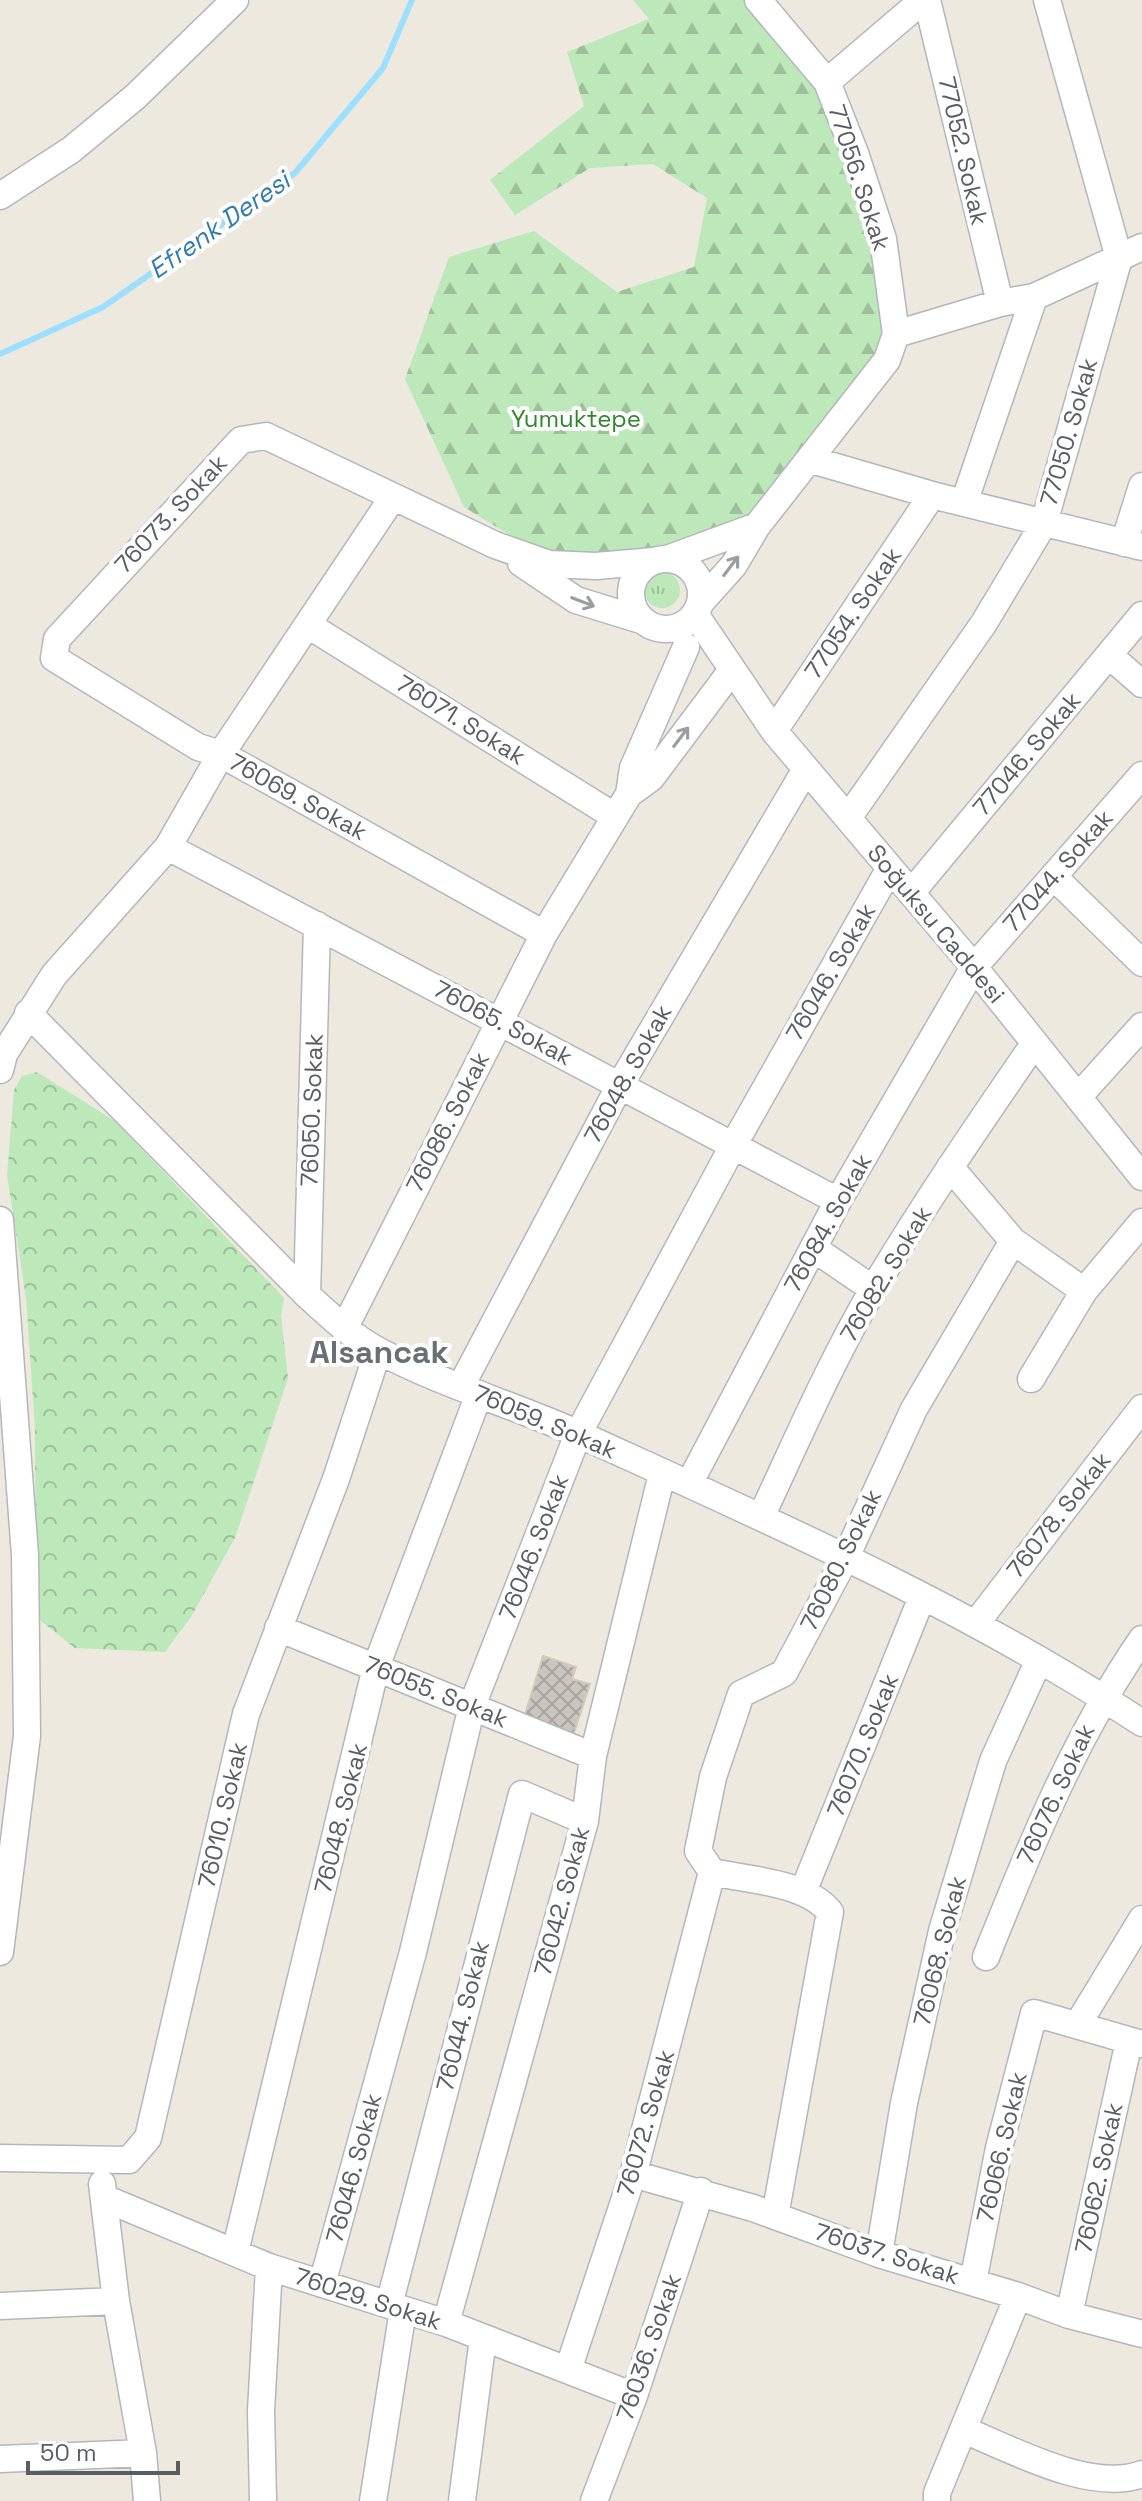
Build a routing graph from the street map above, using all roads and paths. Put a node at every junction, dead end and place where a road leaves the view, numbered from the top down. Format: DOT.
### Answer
graph roads {
  1 [pos="758,0"];
  2 [pos="925,0"];
  3 [pos="1047,0"];
  4 [pos="228,4"];
  5 [pos="827,82"];
  6 [pos="0,196"];
  7 [pos="1130,252"];
  8 [pos="1034,297"];
  9 [pos="1000,303"];
  10 [pos="896,334"];
  11 [pos="812,460"];
  12 [pos="1142,486"];
  13 [pos="932,495"];
  14 [pos="393,497"];
  15 [pos="964,503"];
  16 [pos="1044,523"];
  17 [pos="757,526"];
  18 [pos="495,545"];
  19 [pos="1133,545"];
  20 [pos="660,560"];
  21 [pos="1142,615"];
  22 [pos="644,621"];
  23 [pos="689,623"];
  24 [pos="308,625"];
  25 [pos="1110,656"];
  26 [pos="54,658"];
  27 [pos="732,670"];
  28 [pos="1142,684"];
  29 [pos="774,731"];
  30 [pos="221,754"];
  31 [pos="806,769"];
  32 [pos="1142,775"];
  33 [pos="622,805"];
  34 [pos="848,818"];
  35 [pos="168,847"];
  36 [pos="890,868"];
  37 [pos="1055,878"];
  38 [pos="911,893"];
  39 [pos="317,925"];
  40 [pos="544,934"];
  41 [pos="1142,963"];
  42 [pos="974,967"];
  43 [pos="28,1013"];
  44 [pos="499,1020"];
  45 [pos="1142,1026"];
  46 [pos="1034,1044"];
  47 [pos="0,1070"];
  48 [pos="620,1085"];
  49 [pos="1078,1097"];
  50 [pos="734,1144"];
  51 [pos="950,1167"];
  52 [pos="1142,1177"];
  53 [pos="838,1201"];
  54 [pos="0,1220"];
  55 [pos="1142,1222"];
  56 [pos="1013,1241"];
  57 [pos="813,1248"];
  58 [pos="873,1289"];
  59 [pos="1084,1291"];
  60 [pos="307,1295"];
  61 [pos="344,1329"];
  62 [pos="378,1351"];
  63 [pos="1031,1379"];
  64 [pos="470,1390"];
  65 [pos="1142,1408"];
  66 [pos="578,1434"];
  67 [pos="662,1474"];
  68 [pos="689,1484"];
  69 [pos="761,1517"];
  70 [pos="846,1557"];
  71 [pos="922,1597"];
  72 [pos="977,1622"];
  73 [pos="278,1628"];
  74 [pos="1142,1639"];
  75 [pos="1039,1660"];
  76 [pos="376,1667"];
  77 [pos="1103,1697"];
  78 [pos="472,1706"];
  79 [pos="1142,1723"];
  80 [pos="593,1756"];
  81 [pos="585,1821"];
  82 [pos="712,1872"];
  83 [pos="803,1892"];
  84 [pos="1142,1919"];
  85 [pos="0,1952"];
  86 [pos="986,1957"];
  87 [pos="1078,2024"];
  88 [pos="1136,2043"];
  89 [pos="0,2158"];
  90 [pos="100,2162"];
  91 [pos="633,2174"];
  92 [pos="701,2191"];
  93 [pos="104,2198"];
  94 [pos="775,2216"];
  95 [pos="235,2252"];
  96 [pos="879,2254"];
  97 [pos="269,2267"];
  98 [pos="973,2282"];
  99 [pos="322,2284"];
  100 [pos="1018,2296"];
  101 [pos="116,2301"];
  102 [pos="0,2306"];
  103 [pos="396,2308"];
  104 [pos="1069,2315"];
  105 [pos="446,2323"];
  106 [pos="1142,2334"];
  107 [pos="483,2338"];
  108 [pos="568,2370"];
  109 [pos="634,2396"];
  110 [pos="964,2430"];
  111 [pos="143,2453"];
  112 [pos="0,2459"];
  113 [pos="1132,2478"];
  114 [pos="147,2501"];
  115 [pos="263,2501"];
  116 [pos="373,2501"];
  117 [pos="462,2501"];
  118 [pos="594,2501"];
  119 [pos="937,2501"];
  1 -- 5 [label="street, 77056. Sokak"];
  2 -- 5 [label="street"];
  2 -- 9 [label="street, 77052. Sokak"];
  3 -- 7 [label="street"];
  4 -- 6 [label="street"];
  5 -- 10 [label="street, 77056. Sokak"];
  7 -- 8 [label="street"];
  7 -- 16 [label="street, 77050. Sokak"];
  8 -- 9 [label="street"];
  8 -- 15 [label="street"];
  9 -- 10 [label="street"];
  10 -- 11 [label="street"];
  11 -- 13 [label="street"];
  11 -- 17 [label="street"];
  12 -- 19 [label="street"];
  13 -- 15 [label="street"];
  13 -- 29 [label="street, 77054. Sokak"];
  14 -- 18 [label="street, 76073. Sokak"];
  14 -- 24 [label="street"];
  14 -- 26 [label="street, 76073. Sokak"];
  15 -- 16 [label="street"];
  16 -- 19 [label="street"];
  16 -- 34 [label="street, 77050. Sokak"];
  17 -- 20 [label="street"];
  23 -- 17 [label="street, 76086. Sokak, one-way"];
  18 -- 20 [label="street"];
  18 -- 22 [label="street, one-way"];
  20 -- 22 [label="street"];
  20 -- 23 [label="street"];
  21 -- 25 [label="street, 77046. Sokak"];
  22 -- 23 [label="street"];
  23 -- 27 [label="street"];
  23 -- 33 [label="street, 76086. Sokak"];
  24 -- 30 [label="street"];
  24 -- 33 [label="street, 76071. Sokak"];
  25 -- 28 [label="street"];
  25 -- 38 [label="street, 77046. Sokak"];
  26 -- 30 [label="street, 76069. Sokak"];
  27 -- 29 [label="street, Soğuksu Caddesi"];
  33 -- 27 [label="street, 76086. Sokak, one-way"];
  29 -- 31 [label="street, Soğuksu Caddesi"];
  30 -- 35 [label="street"];
  30 -- 40 [label="street, 76069. Sokak"];
  31 -- 34 [label="street, Soğuksu Caddesi"];
  31 -- 48 [label="street, 76048. Sokak"];
  32 -- 37 [label="street, 77044. Sokak"];
  33 -- 40 [label="street, 76086. Sokak"];
  34 -- 36 [label="street, Soğuksu Caddesi"];
  35 -- 39 [label="street, 76065. Sokak"];
  35 -- 43 [label="street"];
  36 -- 38 [label="street, Soğuksu Caddesi"];
  36 -- 50 [label="street, 76046. Sokak"];
  37 -- 41 [label="street"];
  37 -- 42 [label="street, 77044. Sokak"];
  38 -- 42 [label="street, Soğuksu Caddesi"];
  39 -- 44 [label="street, 76065. Sokak"];
  39 -- 60 [label="street, 76050. Sokak"];
  40 -- 44 [label="street, 76086. Sokak"];
  42 -- 46 [label="street, Soğuksu Caddesi"];
  42 -- 53 [label="street, 76084. Sokak"];
  43 -- 47 [label="street"];
  43 -- 60 [label="street, 76059. Sokak"];
  44 -- 48 [label="street, 76065. Sokak"];
  44 -- 61 [label="street, 76086. Sokak"];
  45 -- 49 [label="street"];
  46 -- 49 [label="street, Soğuksu Caddesi"];
  46 -- 51 [label="street, 76082. Sokak"];
  48 -- 50 [label="street, 76065. Sokak"];
  48 -- 64 [label="street, 76048. Sokak"];
  49 -- 52 [label="street, Soğuksu Caddesi"];
  50 -- 53 [label="street, 76065. Sokak"];
  50 -- 66 [label="street, 76046. Sokak"];
  51 -- 56 [label="street"];
  51 -- 58 [label="street, 76082. Sokak"];
  53 -- 57 [label="street, 76084. Sokak"];
  54 -- 85 [label="street"];
  55 -- 59 [label="street"];
  56 -- 59 [label="street"];
  56 -- 70 [label="street, 76080. Sokak"];
  57 -- 58 [label="street"];
  57 -- 68 [label="street, 76084. Sokak"];
  58 -- 69 [label="street, 76082. Sokak"];
  59 -- 63 [label="street"];
  60 -- 61 [label="street, 76059. Sokak"];
  61 -- 62 [label="street, 76059. Sokak"];
  62 -- 64 [label="street, 76059. Sokak"];
  62 -- 73 [label="street, 76010. Sokak"];
  64 -- 66 [label="street, 76059. Sokak"];
  64 -- 76 [label="street, 76048. Sokak"];
  65 -- 72 [label="street, 76078. Sokak"];
  66 -- 67 [label="street, 76059. Sokak"];
  66 -- 78 [label="street, 76046. Sokak"];
  67 -- 68 [label="street, 76059. Sokak"];
  67 -- 80 [label="street, 76042. Sokak"];
  68 -- 69 [label="street, 76059. Sokak"];
  69 -- 70 [label="street, 76059. Sokak"];
  70 -- 71 [label="street, 76059. Sokak"];
  70 -- 82 [label="street, 76080. Sokak"];
  71 -- 72 [label="street, 76059. Sokak"];
  71 -- 83 [label="street, 76070. Sokak"];
  72 -- 75 [label="street, 76059. Sokak"];
  73 -- 76 [label="street, 76055. Sokak"];
  73 -- 90 [label="street, 76010. Sokak"];
  74 -- 77 [label="street, 76076. Sokak"];
  75 -- 77 [label="street, 76059. Sokak"];
  75 -- 96 [label="street, 76068. Sokak"];
  76 -- 78 [label="street, 76055. Sokak"];
  76 -- 95 [label="street, 76048. Sokak"];
  77 -- 79 [label="street, 76059. Sokak"];
  77 -- 86 [label="street, 76076. Sokak"];
  78 -- 80 [label="street, 76055. Sokak"];
  78 -- 99 [label="street, 76046. Sokak"];
  80 -- 81 [label="street, 76042. Sokak"];
  81 -- 103 [label="street, 76044. Sokak"];
  81 -- 105 [label="street, 76042. Sokak"];
  82 -- 83 [label="street"];
  82 -- 91 [label="street, 76072. Sokak"];
  83 -- 94 [label="street"];
  84 -- 87 [label="street"];
  87 -- 88 [label="street"];
  87 -- 98 [label="street, 76066. Sokak"];
  88 -- 104 [label="street, 76062. Sokak"];
  89 -- 90 [label="street, 76010. Sokak"];
  90 -- 93 [label="street"];
  91 -- 92 [label="street, 76037. Sokak"];
  91 -- 108 [label="street, 76072. Sokak"];
  92 -- 94 [label="street, 76037. Sokak"];
  92 -- 109 [label="street, 76036. Sokak"];
  93 -- 95 [label="street, 76029. Sokak"];
  93 -- 101 [label="street"];
  94 -- 96 [label="street, 76037. Sokak"];
  95 -- 97 [label="street, 76029. Sokak"];
  96 -- 98 [label="street, 76037. Sokak"];
  97 -- 99 [label="street, 76029. Sokak"];
  97 -- 115 [label="street"];
  98 -- 100 [label="street, 76037. Sokak"];
  99 -- 103 [label="street, 76029. Sokak"];
  100 -- 104 [label="street, 76037. Sokak"];
  100 -- 110 [label="street"];
  101 -- 102 [label="street"];
  101 -- 111 [label="street"];
  103 -- 105 [label="street, 76029. Sokak"];
  103 -- 116 [label="street"];
  104 -- 106 [label="street, 76037. Sokak"];
  105 -- 107 [label="street, 76029. Sokak"];
  107 -- 108 [label="street, 76029. Sokak"];
  107 -- 117 [label="street"];
  108 -- 109 [label="street, 76029. Sokak"];
  109 -- 118 [label="street, 76036. Sokak"];
  110 -- 113 [label="street"];
  110 -- 119 [label="street"];
  111 -- 112 [label="street"];
  111 -- 114 [label="street"];
}
